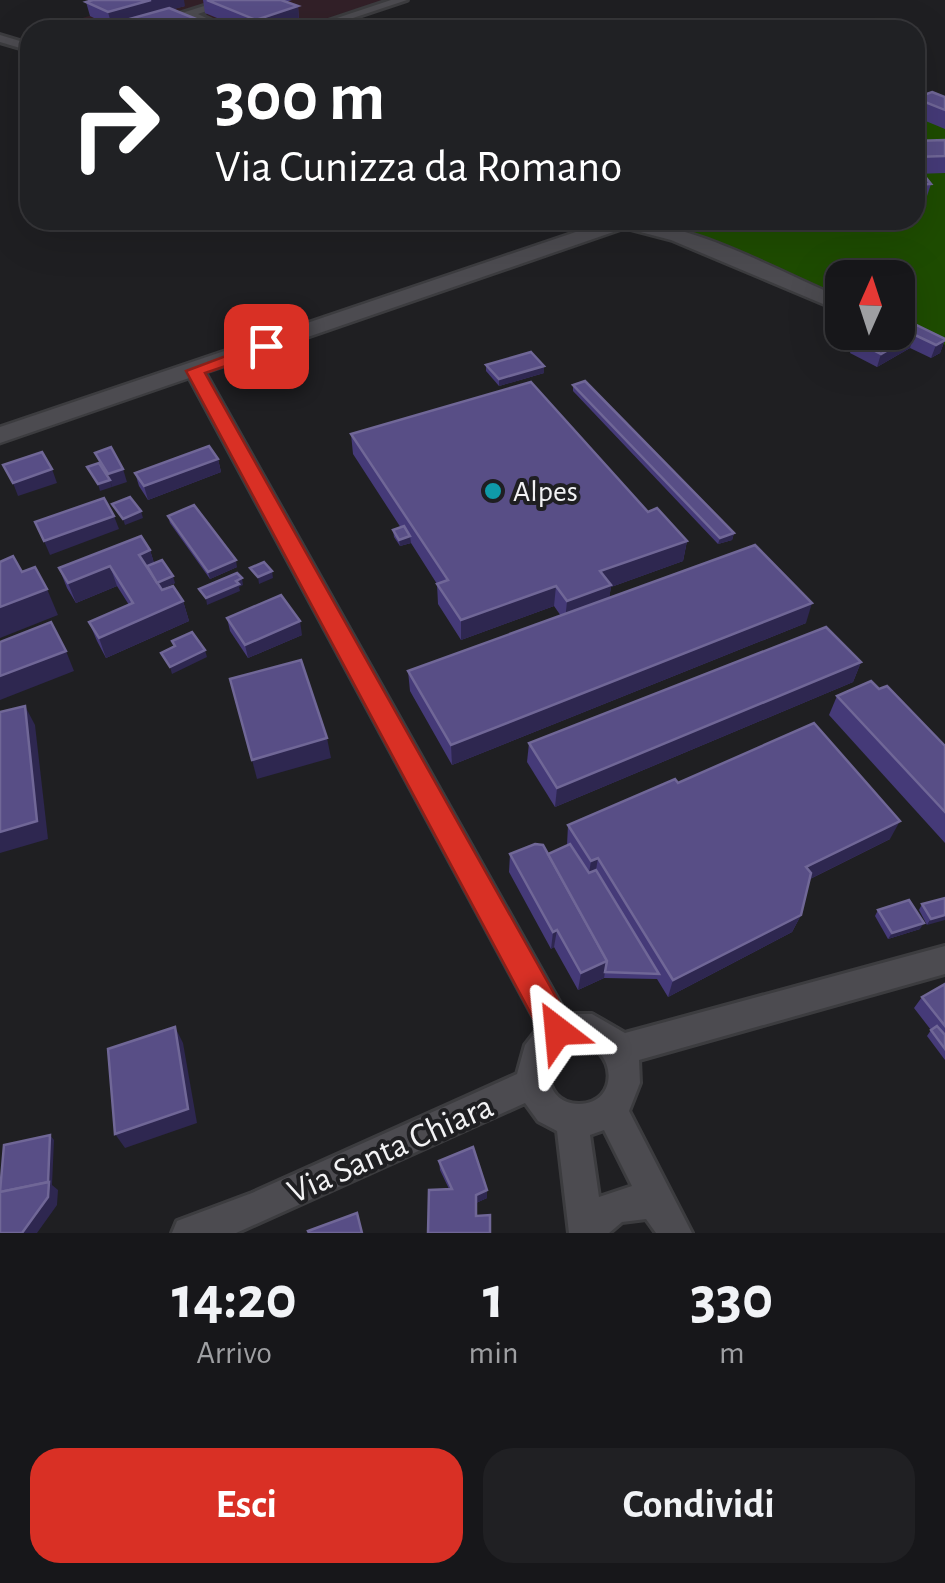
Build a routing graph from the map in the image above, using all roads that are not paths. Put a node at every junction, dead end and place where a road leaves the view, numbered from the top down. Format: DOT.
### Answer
graph roads {
  1 [pos="234,0"];
  2 [pos="402,0"];
  3 [pos="348,6"];
  4 [pos="365,12"];
  5 [pos="190,14"];
  6 [pos="169,20"];
  7 [pos="204,20"];
  8 [pos="339,20"];
  9 [pos="628,230"];
  10 [pos="666,230"];
  11 [pos="825,299"];
  12 [pos="195,371"];
  13 [pos="0,436"];
  14 [pos="945,960"];
  15 [pos="558,1031"];
  16 [pos="617,1051"];
  17 [pos="534,1083"];
  18 [pos="612,1110"];
  19 [pos="572,1120"];
  20 [pos="658,1202"];
  21 [pos="260,1221"];
  22 [pos="189,1233"];
  23 [pos="587,1233"];
  24 [pos="675,1233"];
  1 -- 5 [label="street"];
  2 -- 4 [label="street"];
  3 -- 4 [label="street"];
  4 -- 8 [label="street"];
  5 -- 6 [label="street"];
  5 -- 7 [label="street"];
  9 -- 12 [label="main road"];
  10 -- 11 [label="main road"];
  12 -- 13 [label="main road"];
  12 -- 15 [label="street"];
  14 -- 16 [label="street"];
  15 -- 16 [label="street"];
  15 -- 17 [label="street"];
  16 -- 18 [label="street"];
  17 -- 19 [label="street"];
  17 -- 21 [label="street, Via Santa Chiara"];
  18 -- 19 [label="street"];
  18 -- 20 [label="street"];
  19 -- 23 [label="street"];
  20 -- 23 [label="street"];
  20 -- 24 [label="street"];
  21 -- 22 [label="street, Via Santa Chiara"];
}
